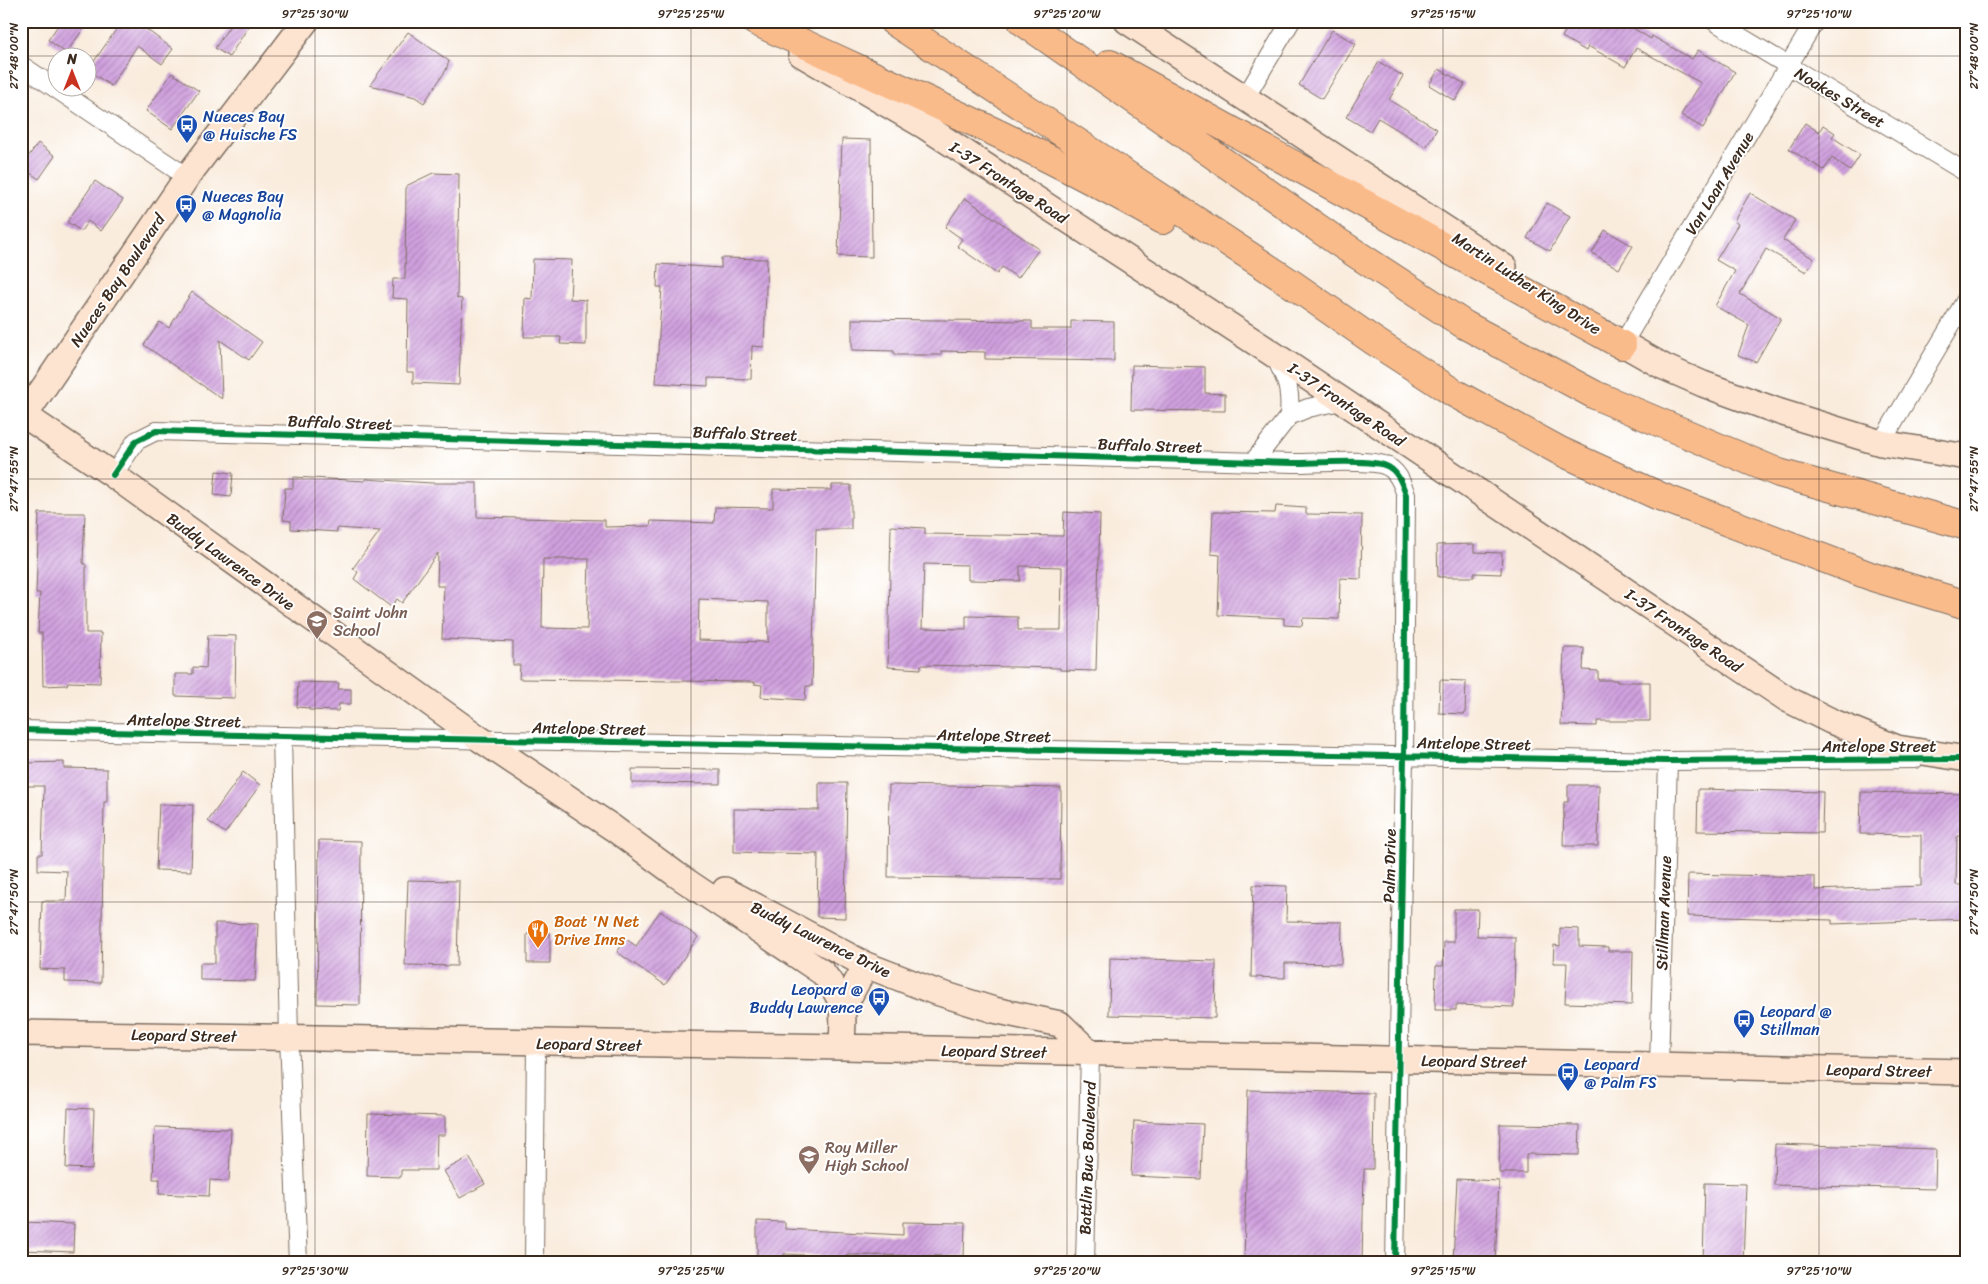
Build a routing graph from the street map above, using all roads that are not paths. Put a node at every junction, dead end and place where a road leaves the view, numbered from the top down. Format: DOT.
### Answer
graph roads {
  1 [pos="306,21"];
  2 [pos="743,21"];
  3 [pos="755,21"];
  4 [pos="893,21"];
  5 [pos="1022,21"];
  6 [pos="1033,21"];
  7 [pos="1127,21"];
  8 [pos="1291,21"];
  9 [pos="1714,21"];
  10 [pos="1815,21"];
  11 [pos="21,65"];
  12 [pos="1788,66"];
  13 [pos="1245,98"];
  14 [pos="1967,173"];
  15 [pos="187,177"];
  16 [pos="1967,298"];
  17 [pos="1374,341"];
  18 [pos="1622,345"];
  19 [pos="1273,354"];
  20 [pos="1341,401"];
  21 [pos="1289,416"];
  22 [pos="23,417"];
  23 [pos="1881,443"];
  24 [pos="1967,457"];
  25 [pos="1254,461"];
  26 [pos="1395,472"];
  27 [pos="112,475"];
  28 [pos="1967,526"];
  29 [pos="1967,605"];
  30 [pos="21,730"];
  31 [pos="282,736"];
  32 [pos="480,740"];
  33 [pos="1404,756"];
  34 [pos="1965,759"];
  35 [pos="1668,761"];
  36 [pos="613,828"];
  37 [pos="861,962"];
  38 [pos="823,973"];
  39 [pos="843,1008"];
  40 [pos="21,1033"];
  41 [pos="289,1037"];
  42 [pos="536,1043"];
  43 [pos="842,1047"];
  44 [pos="1090,1053"];
  45 [pos="1399,1060"];
  46 [pos="1659,1065"];
  47 [pos="1967,1072"];
  48 [pos="298,1263"];
  49 [pos="534,1263"];
  50 [pos="1084,1263"];
  51 [pos="1395,1263"];
  1 -- 15 [label="main road, Nueces Bay Boulevard"];
  2 -- 19 [label="main road, I-37 Frontage Road"];
  3 -- 17 [label="highway"];
  4 -- 17 [label="highway"];
  5 -- 28 [label="highway"];
  6 -- 18 [label="highway"];
  7 -- 13 [label="main road, Martin Luther King Drive"];
  8 -- 13 [label="street"];
  9 -- 12 [label="street, Noakes Street"];
  10 -- 12 [label="street, Van Loan Avenue"];
  11 -- 15 [label="street"];
  12 -- 14 [label="street, Noakes Street"];
  12 -- 18 [label="street, Van Loan Avenue"];
  13 -- 18 [label="main road, Martin Luther King Drive"];
  15 -- 22 [label="main road, Nueces Bay Boulevard"];
  16 -- 23 [label="street"];
  17 -- 29 [label="highway"];
  18 -- 23 [label="main road, Martin Luther King Drive"];
  19 -- 20 [label="main road, I-37 Frontage Road"];
  19 -- 21 [label="street"];
  20 -- 21 [label="street"];
  20 -- 34 [label="main road, I-37 Frontage Road"];
  21 -- 25 [label="street"];
  22 -- 27 [label="main road, Buddy Lawrence Drive"];
  23 -- 24 [label="main road, Martin Luther King Drive"];
  25 -- 26 [label="street, Buffalo Street"];
  25 -- 27 [label="street, Buffalo Street"];
  26 -- 33 [label="street, Palm Drive"];
  27 -- 32 [label="main road, Buddy Lawrence Drive"];
  30 -- 31 [label="street, Antelope Street"];
  31 -- 32 [label="street, Antelope Street"];
  31 -- 41 [label="street"];
  32 -- 33 [label="street, Antelope Street"];
  32 -- 36 [label="main road, Buddy Lawrence Drive"];
  33 -- 35 [label="street, Antelope Street"];
  33 -- 45 [label="street, Palm Drive"];
  34 -- 35 [label="street, Antelope Street"];
  35 -- 46 [label="street, Stillman Avenue"];
  36 -- 37 [label="main road, Buddy Lawrence Drive"];
  36 -- 38 [label="main road, Buddy Lawrence Drive"];
  37 -- 38 [label="main road"];
  37 -- 39 [label="main road"];
  37 -- 44 [label="main road, Buddy Lawrence Drive"];
  38 -- 39 [label="main road, Buddy Lawrence Drive"];
  39 -- 43 [label="main road, Buddy Lawrence Drive"];
  40 -- 41 [label="main road, Leopard Street"];
  41 -- 42 [label="main road, Leopard Street"];
  41 -- 48 [label="street"];
  42 -- 43 [label="main road, Leopard Street"];
  42 -- 49 [label="street"];
  43 -- 44 [label="main road, Leopard Street"];
  44 -- 45 [label="main road, Leopard Street"];
  44 -- 50 [label="street, Battlin Buc Boulevard"];
  45 -- 46 [label="main road, Leopard Street"];
  45 -- 51 [label="street, Palm Drive"];
  46 -- 47 [label="main road, Leopard Street"];
}
